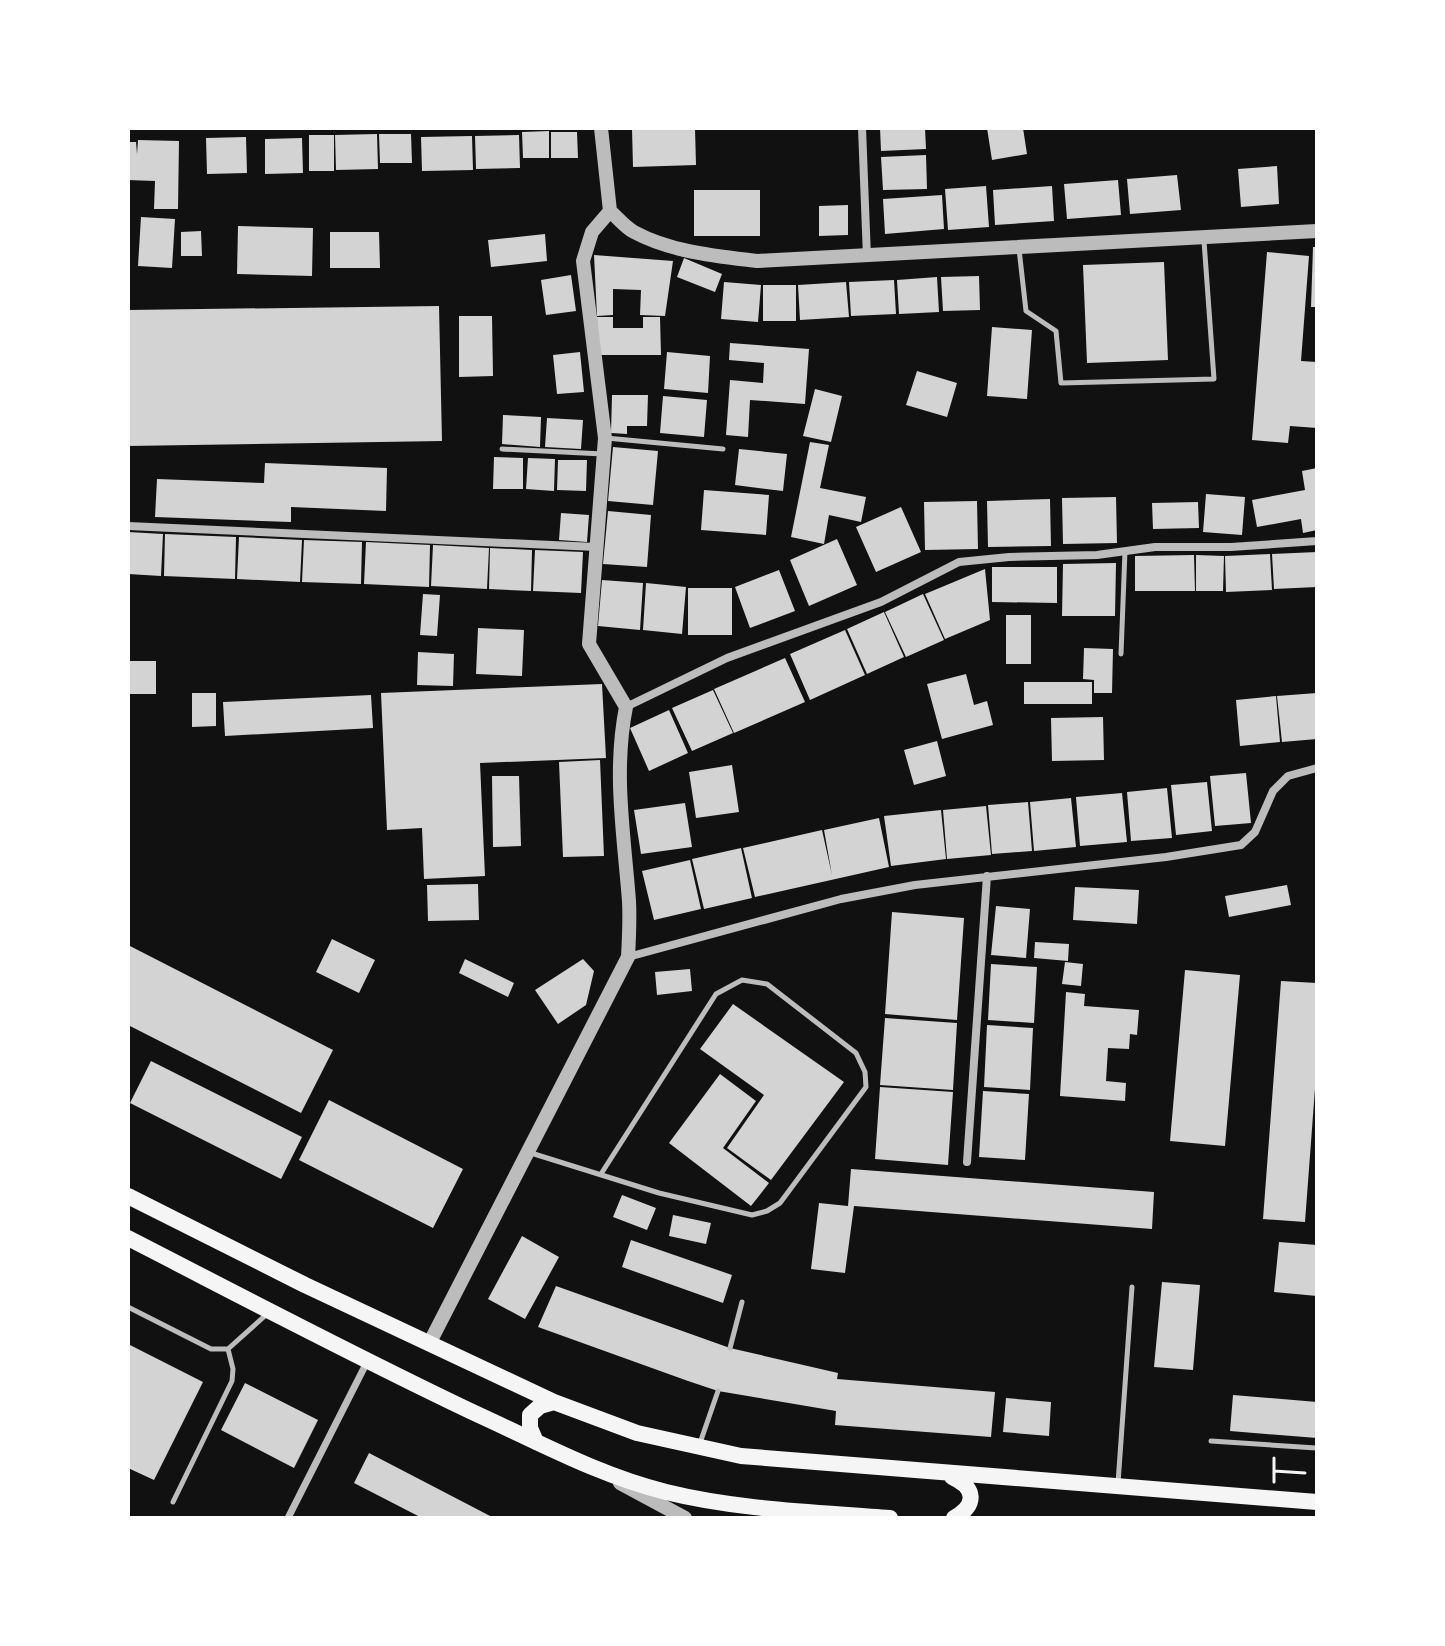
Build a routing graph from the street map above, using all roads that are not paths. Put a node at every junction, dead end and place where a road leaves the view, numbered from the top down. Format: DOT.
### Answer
graph roads {
  1 [pos="601,128"];
  2 [pos="862,128"];
  3 [pos="610,211"];
  4 [pos="1317,231"];
  5 [pos="1204,238"];
  6 [pos="1019,248"];
  7 [pos="867,257"];
  8 [pos="605,438"];
  9 [pos="502,449"];
  10 [pos="723,449"];
  11 [pos="604,454"];
  12 [pos="128,526"];
  13 [pos="1317,541"];
  14 [pos="596,547"];
  15 [pos="1125,551"];
  16 [pos="1121,654"];
  17 [pos="626,707"];
  18 [pos="1317,768"];
  19 [pos="987,876"];
  20 [pos="628,957"];
  21 [pos="526,1152"];
  22 [pos="967,1162"];
  23 [pos="601,1174"];
  24 [pos="128,1196"];
  25 [pos="128,1238"];
  26 [pos="1132,1287"];
  27 [pos="742,1302"];
  28 [pos="128,1307"];
  29 [pos="271,1311"];
  30 [pos="429,1344"];
  31 [pos="730,1348"];
  32 [pos="228,1349"];
  33 [pos="368,1361"];
  34 [pos="718,1391"];
  35 [pos="554,1402"];
  36 [pos="1211,1441"];
  37 [pos="536,1442"];
  38 [pos="699,1448"];
  39 [pos="1316,1448"];
  40 [pos="595,1470"];
  41 [pos="943,1473"];
  42 [pos="1118,1488"];
  43 [pos="173,1502"];
  44 [pos="1317,1502"];
  45 [pos="762,1513"];
  46 [pos="288,1518"];
  47 [pos="685,1518"];
  48 [pos="890,1518"];
  49 [pos="954,1518"];
  1 -- 3 [label="street"];
  2 -- 7 [label="street"];
  3 -- 7 [label="street"];
  3 -- 8 [label="street"];
  4 -- 5 [label="street"];
  5 -- 6 [label="street"];
  5 -- 6 [label="lane"];
  6 -- 7 [label="street"];
  8 -- 10 [label="lane"];
  8 -- 11 [label="street"];
  9 -- 11 [label="lane"];
  11 -- 14 [label="street"];
  12 -- 14 [label="street"];
  13 -- 15 [label="street"];
  14 -- 17 [label="street"];
  15 -- 16 [label="lane"];
  15 -- 17 [label="street"];
  17 -- 20 [label="street"];
  18 -- 19 [label="street"];
  19 -- 20 [label="street"];
  19 -- 22 [label="street"];
  20 -- 21 [label="street"];
  21 -- 23 [label="lane"];
  21 -- 30 [label="street"];
  23 -- 23 [label="lane"];
  24 -- 30 [label="main road"];
  25 -- 29 [label="main road"];
  26 -- 42 [label="lane"];
  27 -- 31 [label="lane"];
  28 -- 32 [label="lane"];
  29 -- 32 [label="lane"];
  29 -- 33 [label="main road"];
  30 -- 35 [label="main road"];
  32 -- 43 [label="lane"];
  33 -- 37 [label="main road"];
  33 -- 46 [label="street"];
  34 -- 38 [label="lane"];
  35 -- 37 [label="main road"];
  35 -- 38 [label="main road"];
  36 -- 39 [label="lane"];
  37 -- 40 [label="main road"];
  38 -- 41 [label="main road"];
  40 -- 45 [label="main road"];
  40 -- 47 [label="street"];
  41 -- 42 [label="main road"];
  41 -- 49 [label="main road"];
  42 -- 44 [label="main road"];
  45 -- 48 [label="main road"];
}
